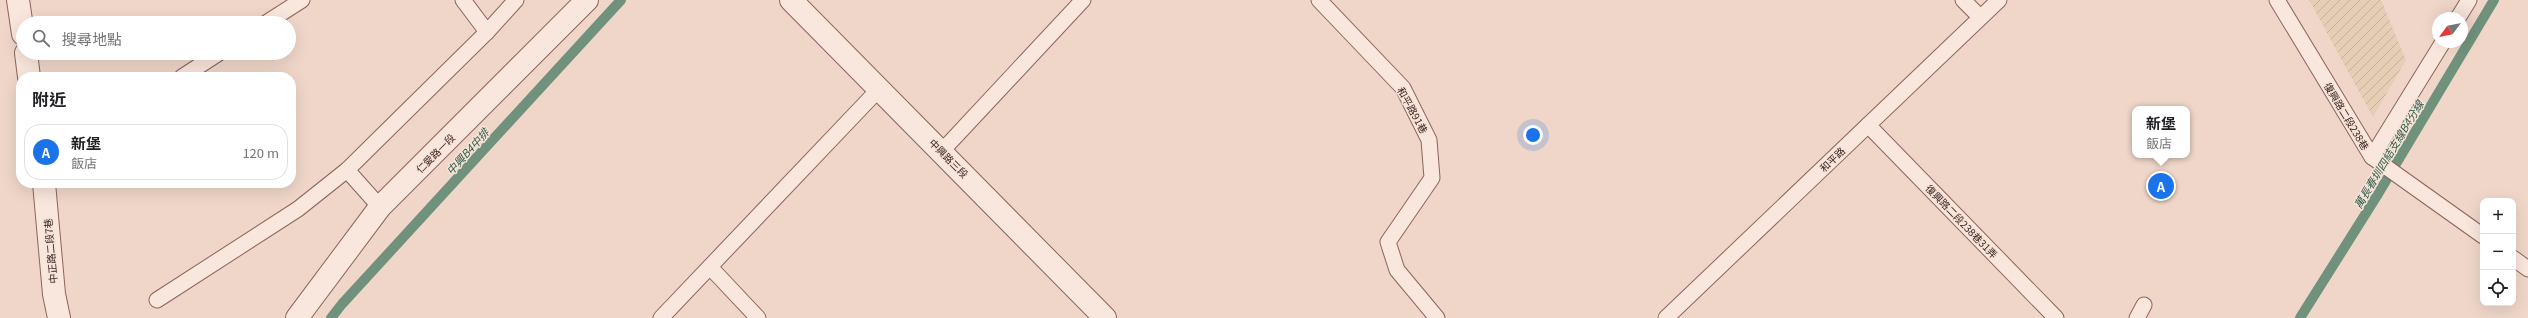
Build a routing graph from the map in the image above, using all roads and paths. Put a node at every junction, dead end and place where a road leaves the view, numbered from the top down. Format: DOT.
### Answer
graph roads {
  1 [pos="18,0"];
  2 [pos="302,0"];
  3 [pos="463,0"];
  4 [pos="516,0"];
  5 [pos="587,0"];
  6 [pos="792,0"];
  7 [pos="1083,0"];
  8 [pos="1319,0"];
  9 [pos="1963,0"];
  10 [pos="1999,0"];
  11 [pos="2277,0"];
  12 [pos="2469,0"];
  13 [pos="2462,12"];
  14 [pos="20,16"];
  15 [pos="277,16"];
  16 [pos="1980,17"];
  17 [pos="486,32"];
  18 [pos="2439,48"];
  19 [pos="27,60"];
  20 [pos="208,60"];
  21 [pos="28,72"];
  22 [pos="190,72"];
  23 [pos="880,88"];
  24 [pos="1868,125"];
  25 [pos="942,151"];
  26 [pos="2372,157"];
  27 [pos="347,170"];
  28 [pos="44,188"];
  29 [pos="380,207"];
  30 [pos="2480,234"];
  31 [pos="2516,260"];
  32 [pos="710,267"];
  33 [pos="2528,269"];
  34 [pos="158,300"];
  35 [pos="2144,305"];
  36 [pos="1669,317"];
  37 [pos="59,318"];
  38 [pos="297,318"];
  39 [pos="661,318"];
  40 [pos="758,318"];
  41 [pos="1105,318"];
  42 [pos="1437,318"];
  43 [pos="2056,318"];
  44 [pos="2136,318"];
  1 -- 14 [label="street"];
  2 -- 15 [label="lane"];
  3 -- 17 [label="lane"];
  4 -- 17 [label="lane"];
  5 -- 29 [label="street, 仁愛路一段"];
  6 -- 23 [label="street, 中興路三段"];
  7 -- 25 [label="lane"];
  8 -- 42 [label="lane, 和平路91巷"];
  9 -- 16 [label="lane"];
  10 -- 16 [label="lane, 和平路"];
  11 -- 26 [label="lane, 復興路二段238巷"];
  12 -- 13 [label="lane"];
  16 -- 24 [label="lane, 和平路"];
  17 -- 27 [label="lane"];
  18 -- 26 [label="lane"];
  19 -- 21 [label="street"];
  20 -- 22 [label="lane"];
  23 -- 25 [label="street, 中興路三段"];
  23 -- 32 [label="lane"];
  24 -- 36 [label="lane, 和平路"];
  24 -- 43 [label="lane, 復興路二段238巷31弄"];
  25 -- 41 [label="street, 中興路三段"];
  26 -- 30 [label="lane, 復興路二段238巷"];
  27 -- 29 [label="lane"];
  27 -- 34 [label="lane"];
  28 -- 37 [label="street, 中正路二段7巷"];
  29 -- 38 [label="street, 仁愛路一段"];
  31 -- 33 [label="lane"];
  32 -- 39 [label="lane"];
  32 -- 40 [label="lane"];
  35 -- 44 [label="lane"];
}
